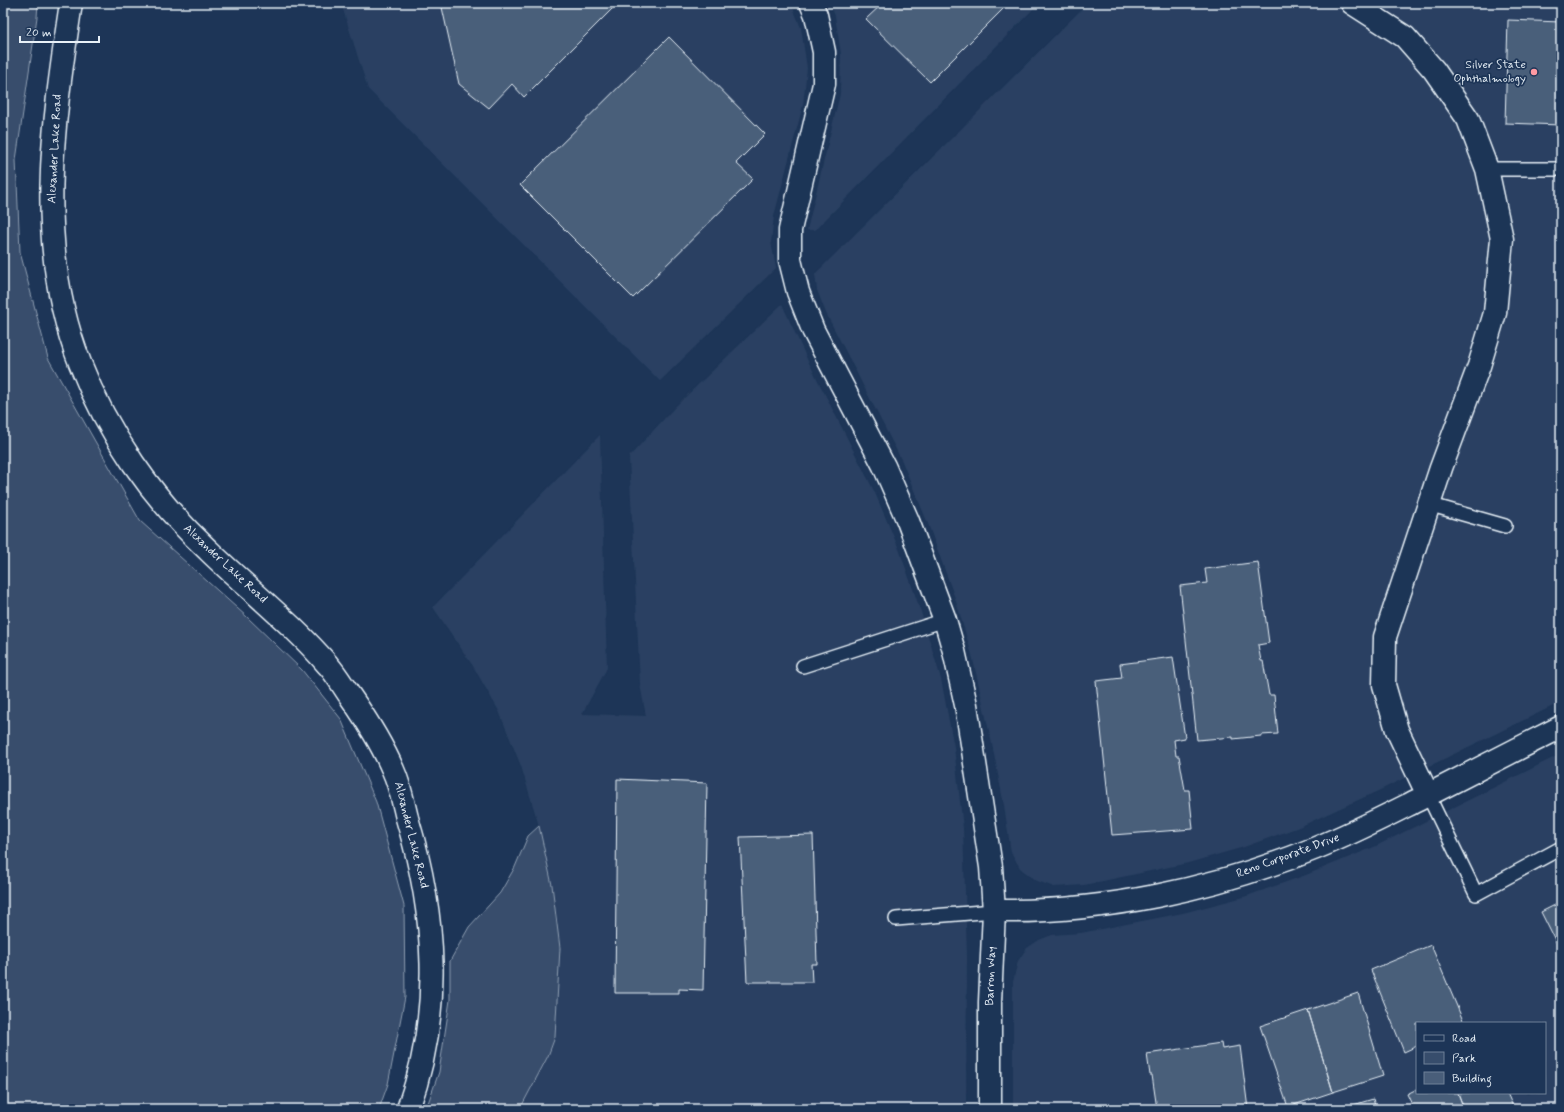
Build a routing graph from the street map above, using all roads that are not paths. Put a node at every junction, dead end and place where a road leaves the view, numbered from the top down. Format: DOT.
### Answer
graph roads {
  1 [pos="71,3"];
  2 [pos="811,3"];
  3 [pos="1352,3"];
  4 [pos="1487,169"];
  5 [pos="1561,169"];
  6 [pos="1428,504"];
  7 [pos="1505,526"];
  8 [pos="945,620"];
  9 [pos="803,666"];
  10 [pos="1561,727"];
  11 [pos="1428,795"];
  12 [pos="1561,848"];
  13 [pos="994,911"];
  14 [pos="896,919"];
  15 [pos="408,1109"];
  16 [pos="990,1109"];
  1 -- 15 [label="street, Alexander Lake Road"];
  2 -- 8 [label="street, Barron Way"];
  3 -- 4 [label="street"];
  4 -- 5 [label="lane"];
  4 -- 6 [label="street"];
  6 -- 7 [label="lane"];
  6 -- 11 [label="street"];
  8 -- 9 [label="lane"];
  8 -- 13 [label="street, Barron Way"];
  10 -- 11 [label="street, Reno Corporate Drive"];
  11 -- 12 [label="lane"];
  11 -- 13 [label="street, Reno Corporate Drive"];
  13 -- 14 [label="lane"];
  13 -- 16 [label="street, Barron Way"];
}
